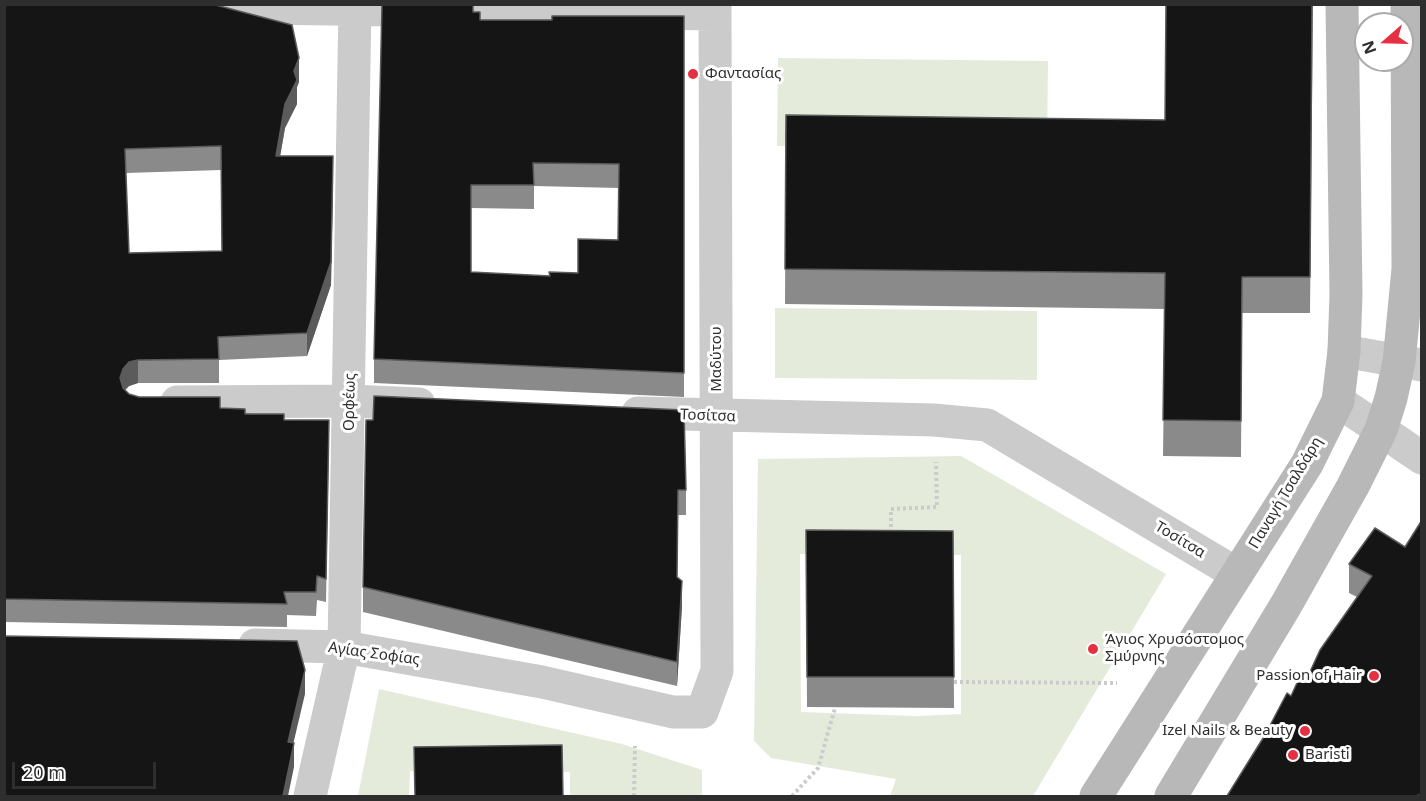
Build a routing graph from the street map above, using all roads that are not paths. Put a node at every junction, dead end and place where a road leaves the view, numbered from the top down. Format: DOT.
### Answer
graph roads {
  1 [pos="1342,4"];
  2 [pos="1407,4"];
  3 [pos="152,6"];
  4 [pos="355,7"];
  5 [pos="715,9"];
  6 [pos="1344,351"];
  7 [pos="1410,363"];
  8 [pos="350,400"];
  9 [pos="1338,401"];
  10 [pos="150,402"];
  11 [pos="445,405"];
  12 [pos="610,412"];
  13 [pos="717,417"];
  14 [pos="1381,430"];
  15 [pos="1422,458"];
  16 [pos="1237,574"];
  17 [pos="227,645"];
  18 [pos="344,647"];
  19 [pos="702,712"];
  20 [pos="310,796"];
  21 [pos="1096,796"];
  22 [pos="1171,796"];
  1 -- 6 [label="main road, Παναγή Τσαλδάρη"];
  2 -- 7 [label="main road"];
  3 -- 4 [label="street"];
  4 -- 5 [label="street"];
  4 -- 8 [label="street, Ορφέως"];
  5 -- 13 [label="street, Μαδύτου"];
  6 -- 7 [label="street"];
  6 -- 9 [label="main road, Παναγή Τσαλδάρη"];
  7 -- 14 [label="main road"];
  8 -- 10 [label="street"];
  8 -- 11 [label="street"];
  8 -- 18 [label="street, Ορφέως"];
  9 -- 14 [label="street"];
  9 -- 16 [label="main road, Παναγή Τσαλδάρη"];
  12 -- 13 [label="street, Τοσίτσα"];
  13 -- 16 [label="street, Τοσίτσα"];
  13 -- 19 [label="street, Μαδύτου"];
  14 -- 15 [label="street"];
  14 -- 22 [label="main road"];
  16 -- 21 [label="main road, Παναγή Τσαλδάρη"];
  17 -- 18 [label="street, Αγίας Σοφίας"];
  18 -- 19 [label="street, Αγίας Σοφίας"];
  18 -- 20 [label="street, Ορφέως"];
}
